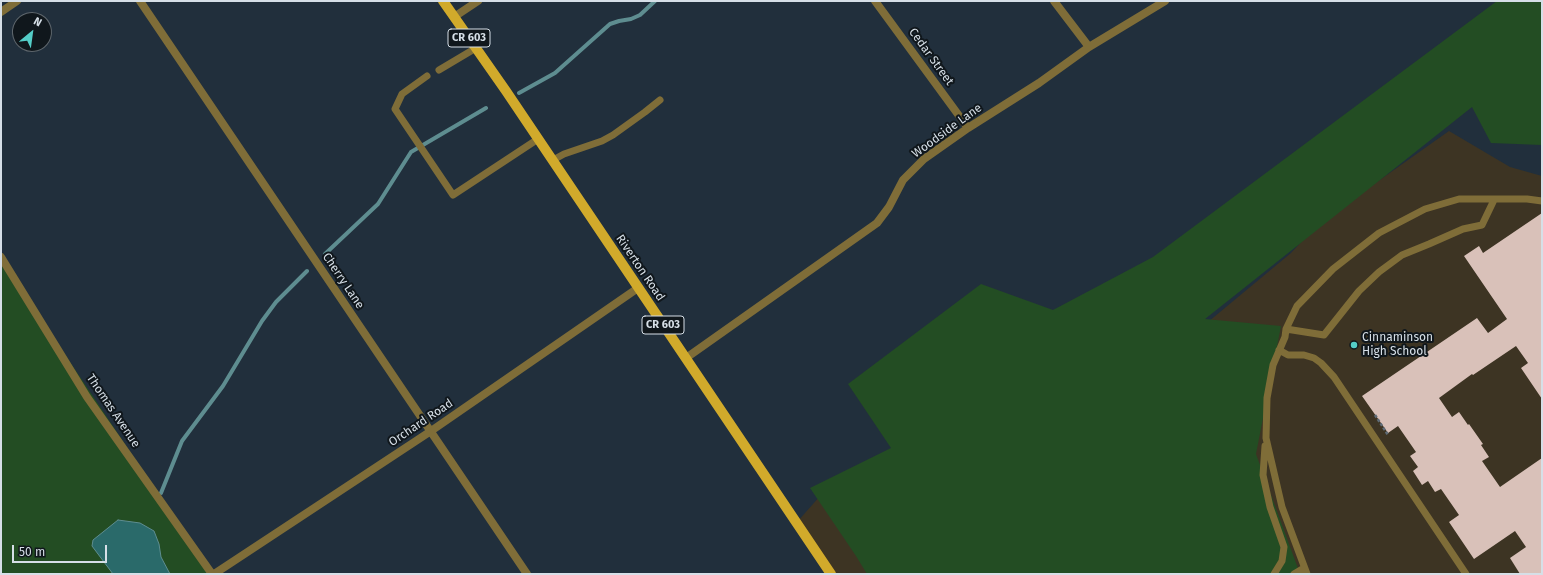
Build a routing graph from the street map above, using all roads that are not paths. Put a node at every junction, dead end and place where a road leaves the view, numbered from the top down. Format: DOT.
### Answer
graph roads {
  1 [pos="17,1"];
  2 [pos="140,1"];
  3 [pos="443,1"];
  4 [pos="478,1"];
  5 [pos="875,1"];
  6 [pos="1054,1"];
  7 [pos="1165,1"];
  8 [pos="1,12"];
  9 [pos="454,17"];
  10 [pos="1089,47"];
  11 [pos="476,48"];
  12 [pos="439,70"];
  13 [pos="427,76"];
  14 [pos="660,100"];
  15 [pos="968,128"];
  16 [pos="538,139"];
  17 [pos="553,160"];
  18 [pos="1494,200"];
  19 [pos="1542,201"];
  20 [pos="1,257"];
  21 [pos="638,288"];
  22 [pos="1286,329"];
  23 [pos="1279,350"];
  24 [pos="686,358"];
  25 [pos="431,431"];
  26 [pos="1266,438"];
  27 [pos="1305,571"];
  28 [pos="213,574"];
  29 [pos="527,574"];
  30 [pos="831,574"];
  31 [pos="1274,574"];
  32 [pos="1294,574"];
  33 [pos="1466,574"];
  1 -- 8 [label="street"];
  2 -- 25 [label="street, Cherry Lane"];
  3 -- 9 [label="main road, CR 603"];
  4 -- 9 [label="street"];
  5 -- 15 [label="street, Cedar Street"];
  6 -- 10 [label="street"];
  7 -- 10 [label="street, Woodside Lane"];
  9 -- 11 [label="main road, CR 603"];
  10 -- 15 [label="street, Woodside Lane"];
  11 -- 12 [label="lane"];
  11 -- 16 [label="main road, Riverton Road / CR 603"];
  13 -- 16 [label="lane"];
  14 -- 17 [label="lane"];
  15 -- 24 [label="street, Woodside Lane"];
  16 -- 17 [label="main road, Riverton Road / CR 603"];
  17 -- 21 [label="main road, Riverton Road / CR 603"];
  18 -- 19 [label="lane"];
  18 -- 22 [label="lane"];
  18 -- 22 [label="lane"];
  20 -- 28 [label="street, Thomas Avenue"];
  21 -- 24 [label="main road, Riverton Road / CR 603"];
  21 -- 25 [label="street, Orchard Road"];
  22 -- 23 [label="lane"];
  23 -- 26 [label="lane"];
  23 -- 33 [label="lane"];
  24 -- 30 [label="main road, Riverton Road / CR 603"];
  25 -- 28 [label="street, Orchard Road"];
  25 -- 29 [label="street, Cherry Lane"];
  26 -- 27 [label="lane"];
  26 -- 31 [label="lane"];
  27 -- 32 [label="lane"];
}
